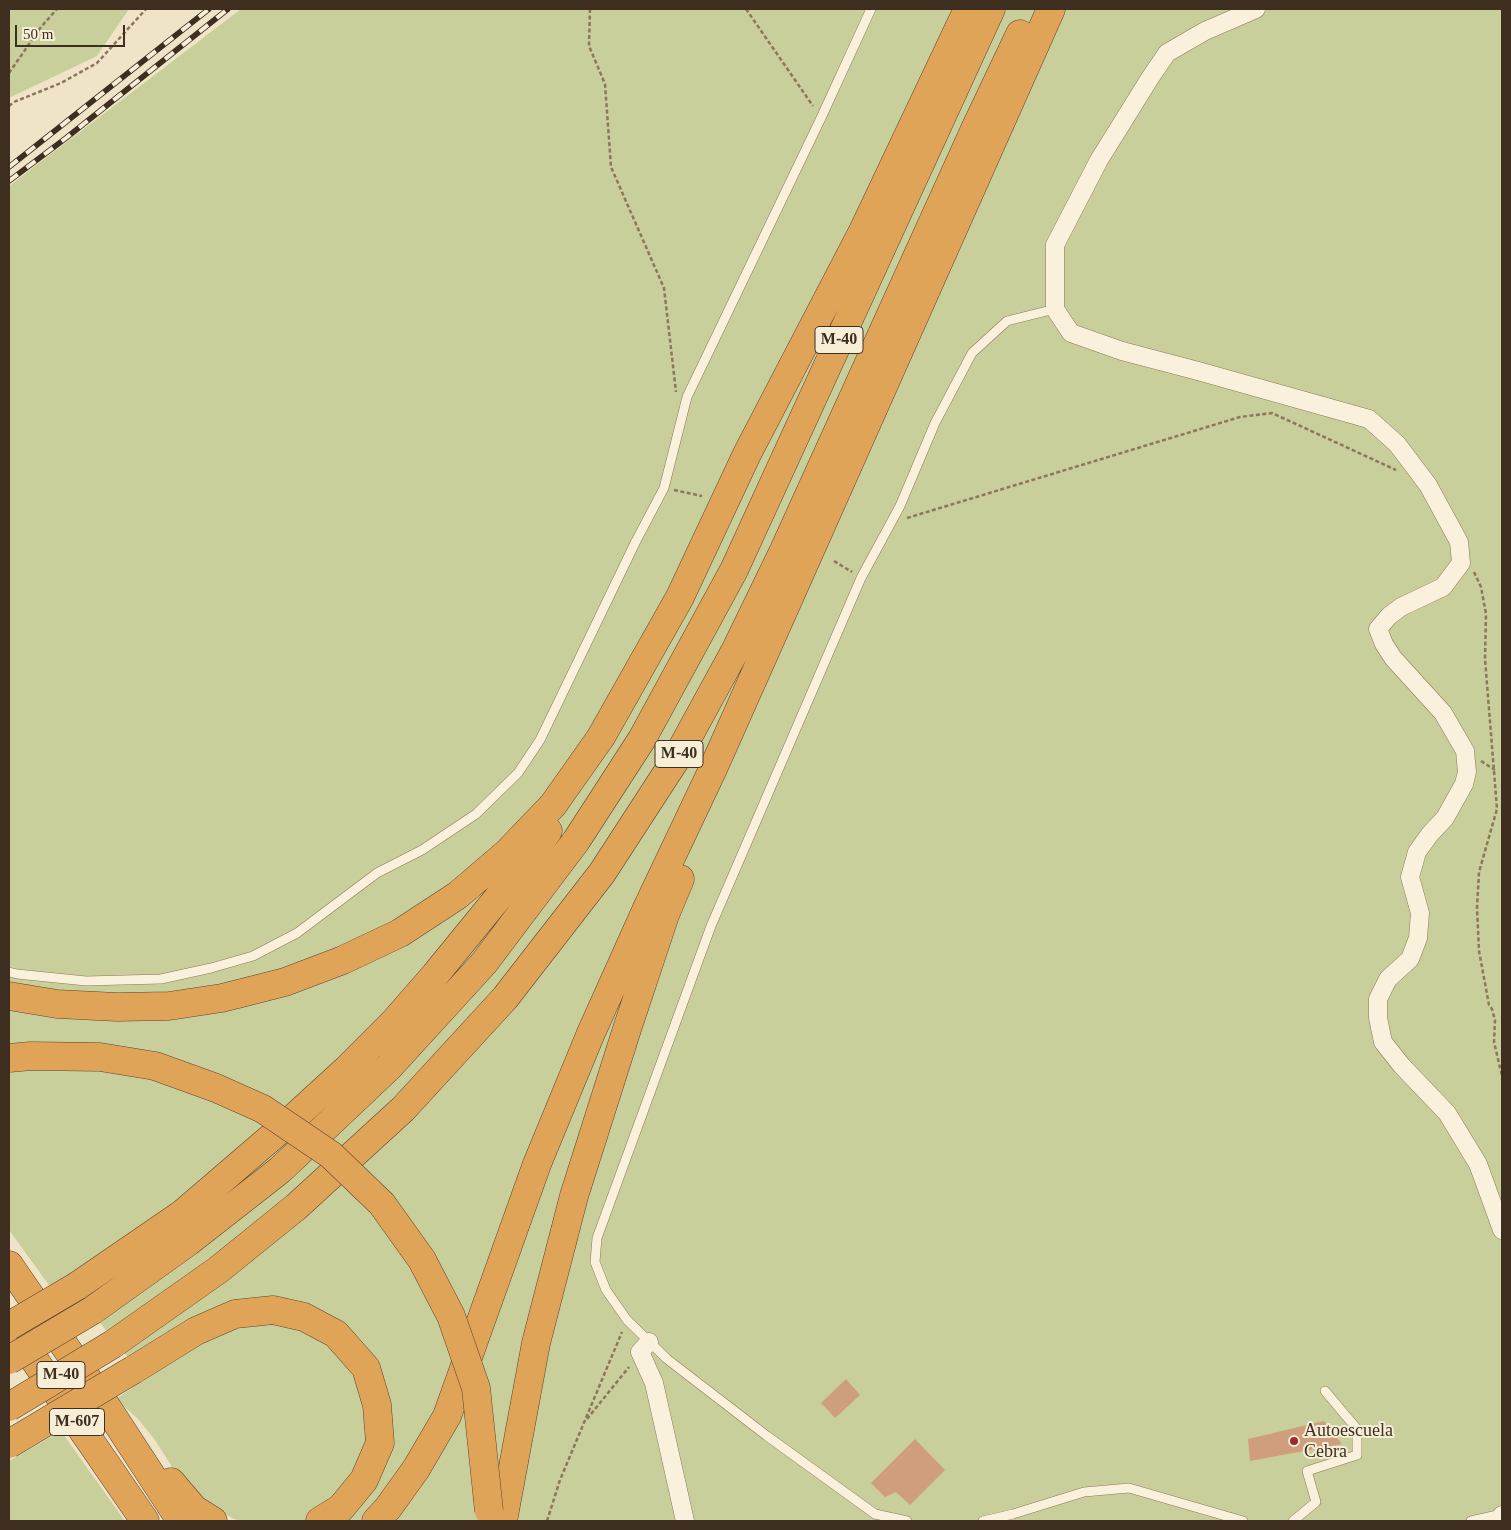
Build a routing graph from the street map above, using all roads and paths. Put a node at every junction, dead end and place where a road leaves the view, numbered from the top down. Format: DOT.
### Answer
graph roads {
  1 [pos="57,9"];
  2 [pos="146,9"];
  3 [pos="590,9"];
  4 [pos="746,9"];
  5 [pos="871,9"];
  6 [pos="968,9"];
  7 [pos="991,9"];
  8 [pos="1032,9"];
  9 [pos="1051,9"];
  10 [pos="1256,9"];
  11 [pos="9,73"];
  12 [pos="9,106"];
  13 [pos="821,118"];
  14 [pos="920,300"];
  15 [pos="1055,309"];
  16 [pos="792,369"];
  17 [pos="677,396"];
  18 [pos="1428,485"];
  19 [pos="664,488"];
  20 [pos="702,496"];
  21 [pos="891,522"];
  22 [pos="834,561"];
  23 [pos="1473,572"];
  24 [pos="861,578"];
  25 [pos="9,972"];
  26 [pos="9,996"];
  27 [pos="9,1058"];
  28 [pos="1502,1076"];
  29 [pos="1502,1230"];
  30 [pos="9,1264"];
  31 [pos="627,1320"];
  32 [pos="9,1325"];
  33 [pos="645,1347"];
  34 [pos="9,1360"];
  35 [pos="1325,1391"];
  36 [pos="106,1406"];
  37 [pos="9,1407"];
  38 [pos="584,1422"];
  39 [pos="9,1444"];
  40 [pos="1502,1515"];
  41 [pos="494,1518"];
  42 [pos="145,1521"];
  43 [pos="180,1521"];
  44 [pos="213,1521"];
  45 [pos="320,1521"];
  46 [pos="376,1521"];
  47 [pos="547,1521"];
  48 [pos="685,1521"];
  49 [pos="907,1521"];
  50 [pos="983,1521"];
  51 [pos="1243,1521"];
  52 [pos="1293,1521"];
  53 [pos="1471,1521"];
  54 [pos="1501,1521"];
  1 -- 11 [label="path"];
  2 -- 12 [label="path"];
  3 -- 17 [label="path"];
  4 -- 13 [label="path"];
  5 -- 13 [label="lane"];
  6 -- 16 [label="highway"];
  7 -- 34 [label="highway, M-40, bridge"];
  8 -- 37 [label="highway, M-40, bridge"];
  9 -- 14 [label="highway"];
  10 -- 15 [label="street"];
  13 -- 19 [label="lane"];
  14 -- 41 [label="highway"];
  14 -- 46 [label="highway"];
  15 -- 18 [label="street"];
  15 -- 21 [label="lane"];
  16 -- 26 [label="highway"];
  16 -- 32 [label="highway, bridge"];
  18 -- 21 [label="path"];
  18 -- 29 [label="street"];
  19 -- 20 [label="path"];
  19 -- 25 [label="lane"];
  21 -- 24 [label="lane"];
  22 -- 24 [label="path"];
  23 -- 28 [label="path"];
  24 -- 31 [label="lane"];
  27 -- 41 [label="highway, bridge"];
  30 -- 36 [label="highway, M-607"];
  31 -- 33 [label="lane"];
  31 -- 38 [label="path"];
  32 -- 42 [label="highway, M-607"];
  33 -- 38 [label="path"];
  33 -- 48 [label="street"];
  33 -- 49 [label="lane"];
  35 -- 52 [label="lane"];
  36 -- 43 [label="highway, M-607"];
  36 -- 44 [label="highway"];
  38 -- 47 [label="path"];
  39 -- 45 [label="highway, bridge"];
  40 -- 53 [label="lane"];
  40 -- 54 [label="street"];
  50 -- 51 [label="lane"];
}
